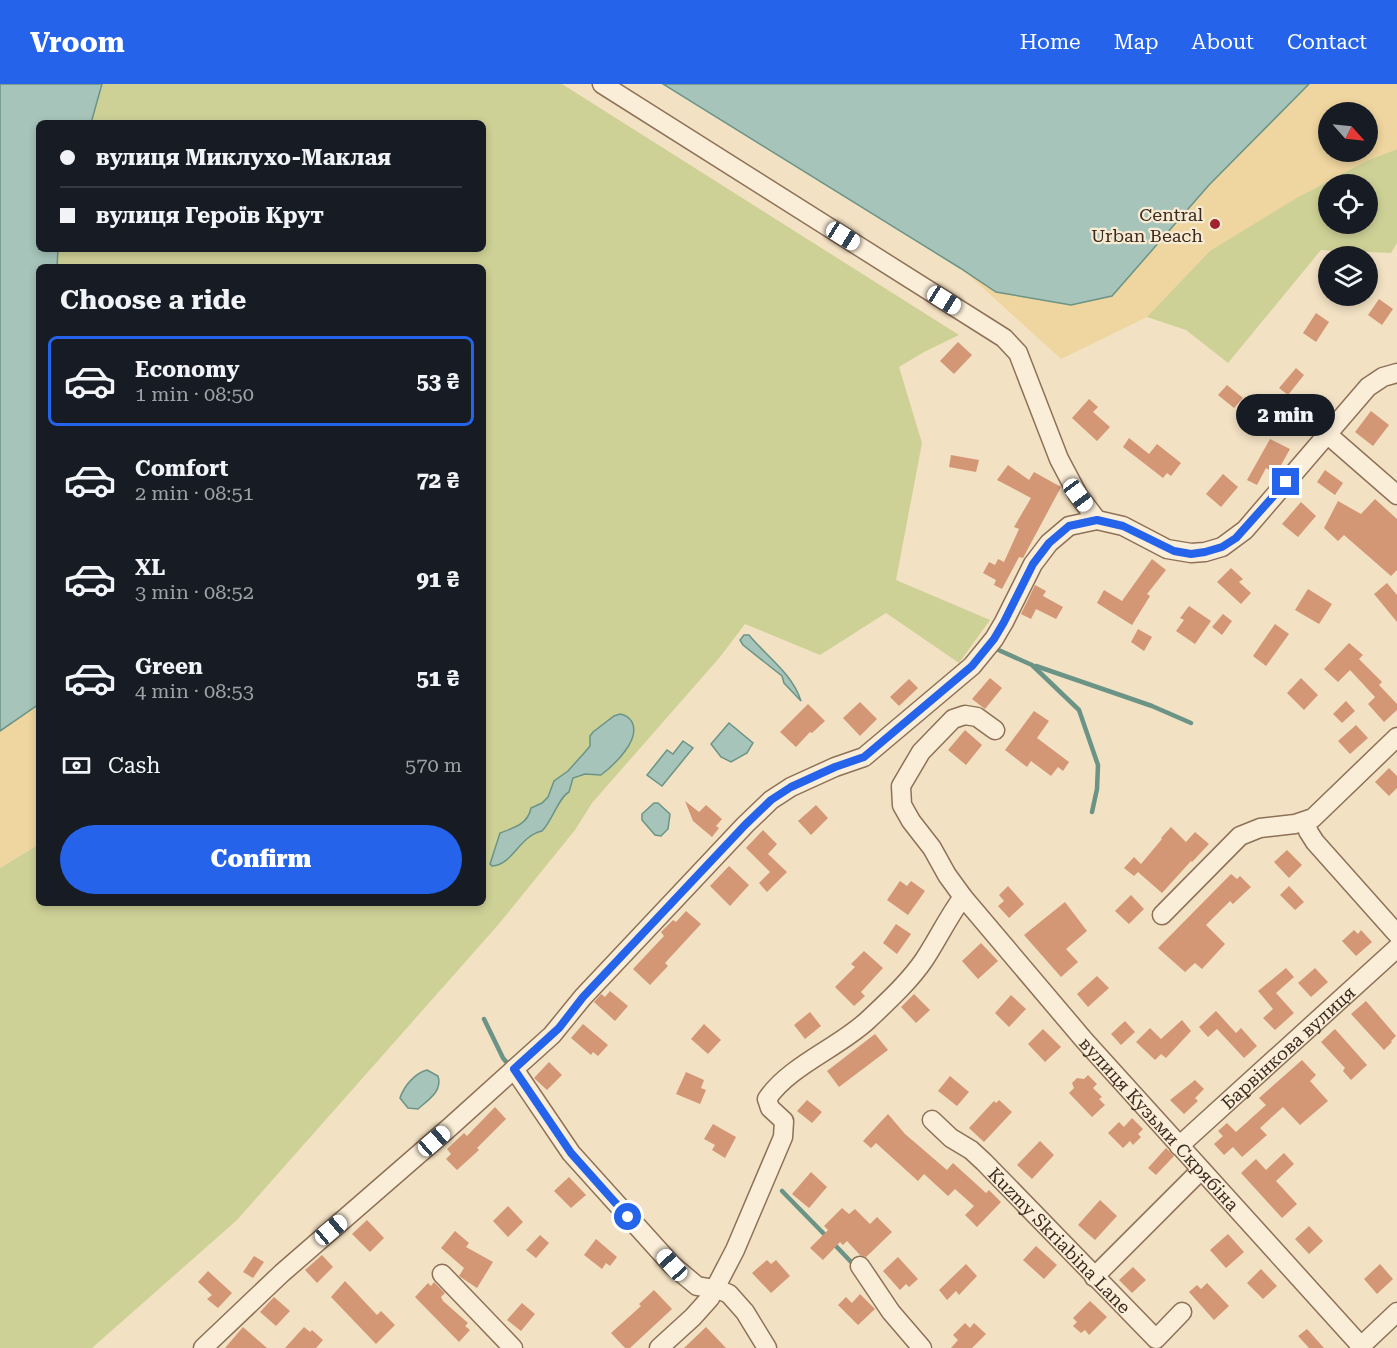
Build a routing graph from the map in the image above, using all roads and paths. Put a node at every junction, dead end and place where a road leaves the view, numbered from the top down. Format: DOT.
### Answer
graph roads {
  1 [pos="602,84"];
  2 [pos="1397,373"];
  3 [pos="1327,434"];
  4 [pos="1397,495"];
  5 [pos="1097,520"];
  6 [pos="995,730"];
  7 [pos="1397,737"];
  8 [pos="1306,821"];
  9 [pos="963,897"];
  10 [pos="1162,915"];
  11 [pos="1397,934"];
  12 [pos="1397,948"];
  13 [pos="514,1069"];
  14 [pos="932,1120"];
  15 [pos="1179,1146"];
  16 [pos="1201,1170"];
  17 [pos="860,1266"];
  18 [pos="442,1274"];
  19 [pos="1094,1277"];
  20 [pos="715,1289"];
  21 [pos="1182,1312"];
  22 [pos="1397,1312"];
  23 [pos="1360,1347"];
  24 [pos="203,1348"];
  25 [pos="513,1348"];
  26 [pos="660,1348"];
  27 [pos="767,1348"];
  28 [pos="921,1348"];
  1 -- 5 [label="street"];
  2 -- 3 [label="street"];
  3 -- 4 [label="street"];
  3 -- 5 [label="street"];
  5 -- 13 [label="street"];
  6 -- 9 [label="street, вулиця Кузьми Скрябіна"];
  7 -- 8 [label="street"];
  8 -- 10 [label="street"];
  8 -- 11 [label="street"];
  9 -- 15 [label="street, вулиця Кузьми Скрябіна"];
  9 -- 20 [label="street"];
  12 -- 15 [label="street, Барвінкова вулиця"];
  13 -- 20 [label="street"];
  13 -- 24 [label="street"];
  14 -- 19 [label="street, Kuzmy Skriabina Lane"];
  15 -- 16 [label="street, вулиця Кузьми Скрябіна"];
  16 -- 19 [label="street"];
  16 -- 23 [label="street, вулиця Кузьми Скрябіна"];
  17 -- 28 [label="street"];
  18 -- 25 [label="street"];
  19 -- 21 [label="street, Kuzmy Skriabina Lane"];
  20 -- 26 [label="street"];
  20 -- 27 [label="street"];
  22 -- 23 [label="street"];
}
